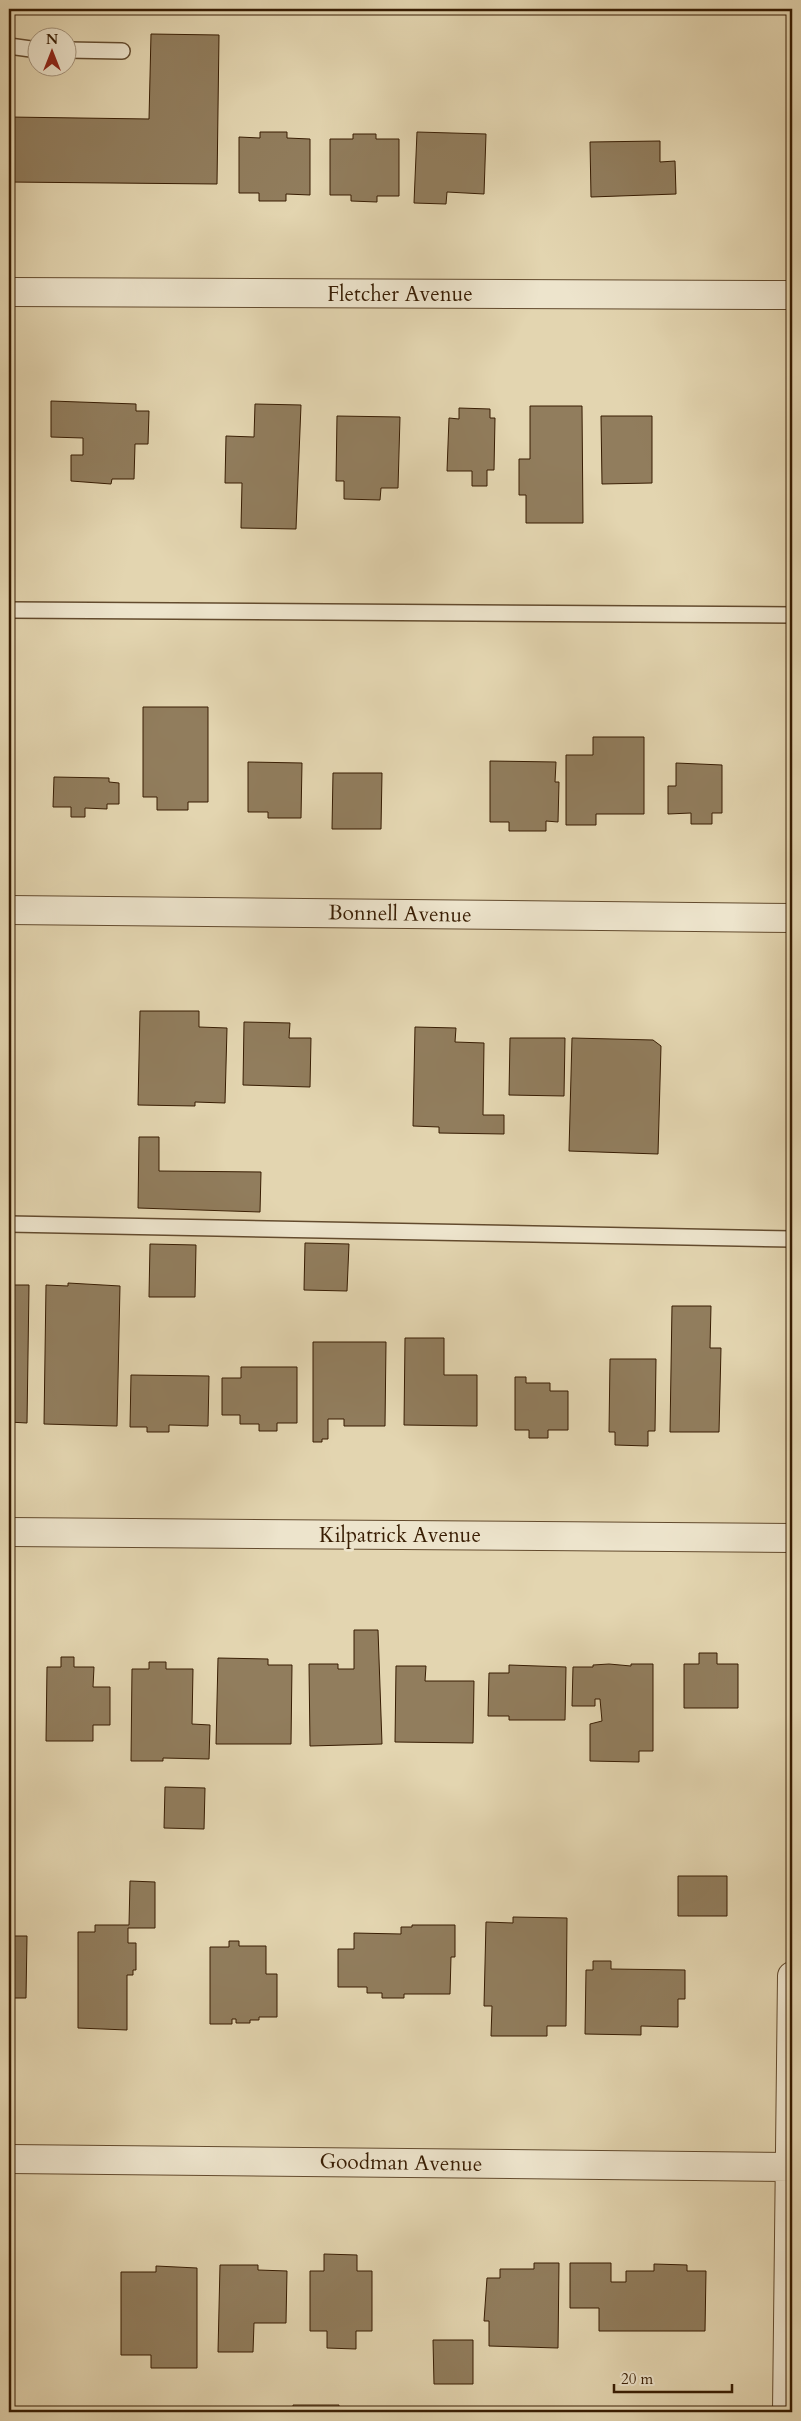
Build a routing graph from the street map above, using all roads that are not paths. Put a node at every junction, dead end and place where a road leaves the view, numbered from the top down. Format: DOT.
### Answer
graph roads {
  1 [pos="9,46"];
  2 [pos="28,49"];
  3 [pos="78,50"];
  4 [pos="122,51"];
  5 [pos="9,292"];
  6 [pos="792,295"];
  7 [pos="9,610"];
  8 [pos="792,614"];
  9 [pos="9,910"];
  10 [pos="792,918"];
  11 [pos="9,1224"];
  12 [pos="792,1239"];
  13 [pos="9,1532"];
  14 [pos="792,1538"];
  15 [pos="792,1976"];
  16 [pos="9,2159"];
  17 [pos="791,2167"];
  18 [pos="787,2412"];
  1 -- 2 [label="lane"];
  3 -- 4 [label="lane"];
  5 -- 6 [label="street, Fletcher Avenue"];
  7 -- 8 [label="lane"];
  9 -- 10 [label="street, Bonnell Avenue"];
  11 -- 12 [label="lane"];
  13 -- 14 [label="street, Kilpatrick Avenue"];
  15 -- 17 [label="street"];
  16 -- 17 [label="street, Goodman Avenue"];
  17 -- 18 [label="street"];
}
